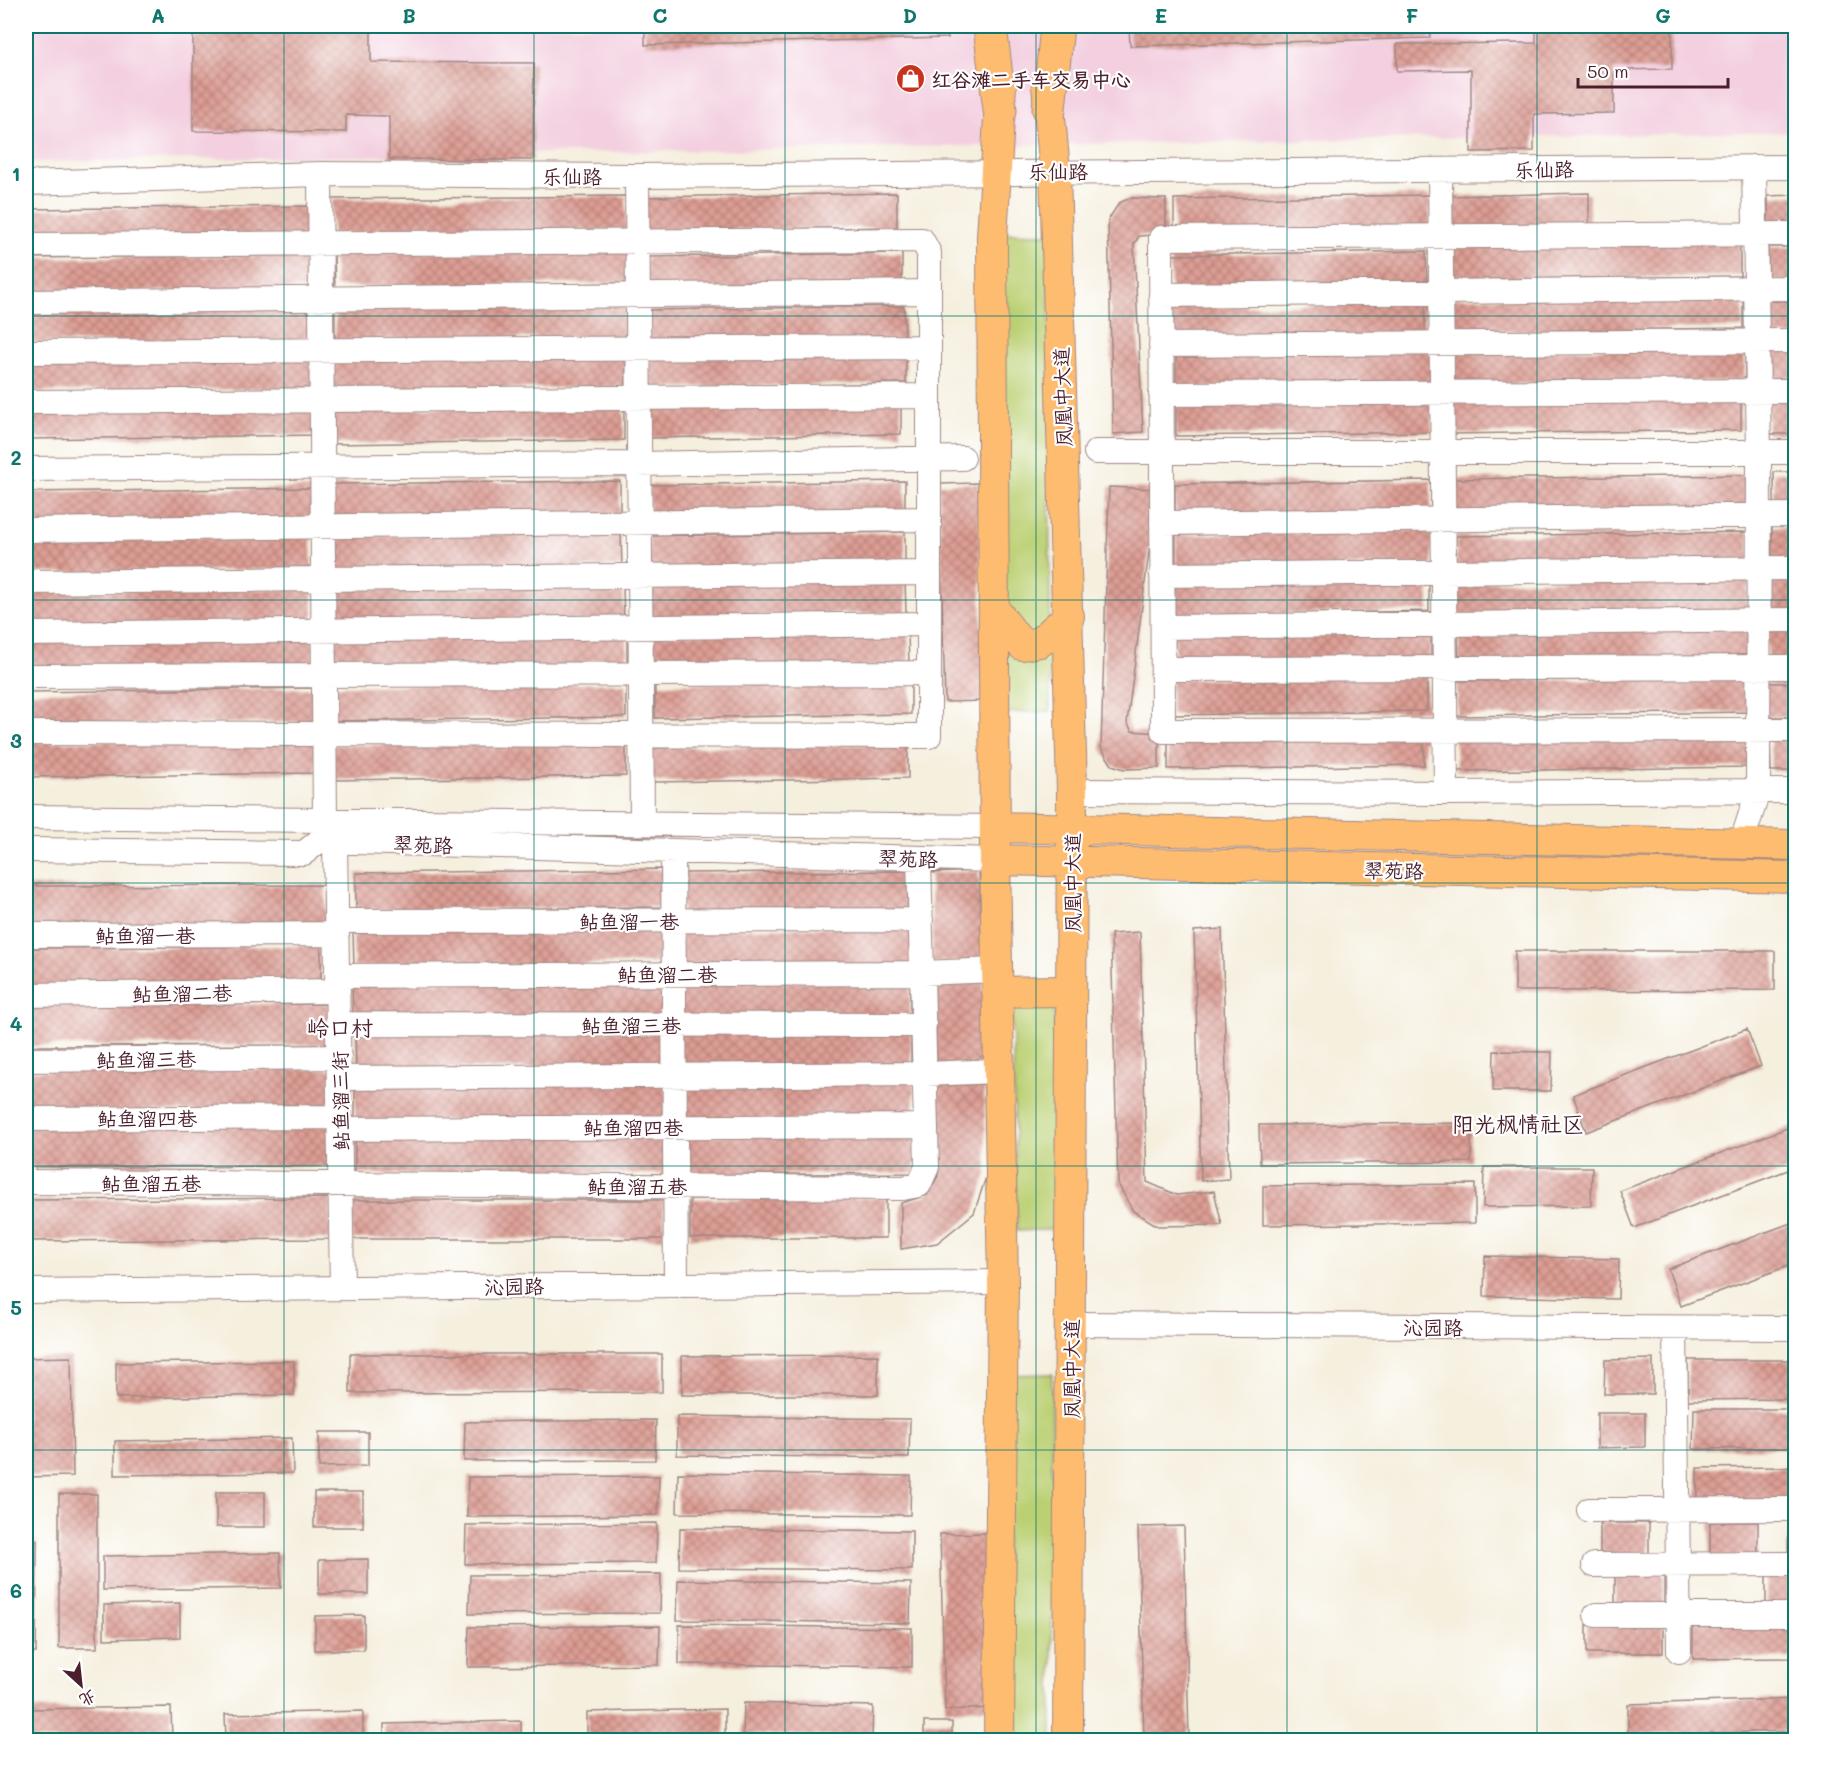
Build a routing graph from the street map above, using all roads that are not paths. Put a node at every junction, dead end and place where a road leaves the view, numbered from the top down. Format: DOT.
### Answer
graph roads {
  1 [pos="990,26"];
  2 [pos="1005,26"];
  3 [pos="1041,26"];
  4 [pos="1057,26"];
  5 [pos="1049,109"];
  6 [pos="1000,110"];
  7 [pos="1754,167"];
  8 [pos="1796,167"];
  9 [pos="1055,171"];
  10 [pos="1440,171"];
  11 [pos="996,172"];
  12 [pos="320,174"];
  13 [pos="637,176"];
  14 [pos="26,183"];
  15 [pos="1755,234"];
  16 [pos="1796,234"];
  17 [pos="1441,236"];
  18 [pos="637,241"];
  19 [pos="321,243"];
  20 [pos="26,245"];
  21 [pos="1796,288"];
  22 [pos="1756,289"];
  23 [pos="929,292"];
  24 [pos="1442,292"];
  25 [pos="1161,295"];
  26 [pos="637,296"];
  27 [pos="321,299"];
  28 [pos="26,302"];
  29 [pos="1757,341"];
  30 [pos="1796,341"];
  31 [pos="1442,343"];
  32 [pos="1161,345"];
  33 [pos="929,347"];
  34 [pos="638,348"];
  35 [pos="321,350"];
  36 [pos="26,352"];
  37 [pos="1758,391"];
  38 [pos="1796,391"];
  39 [pos="1443,393"];
  40 [pos="1161,394"];
  41 [pos="929,396"];
  42 [pos="638,398"];
  43 [pos="322,400"];
  44 [pos="26,402"];
  45 [pos="1096,452"];
  46 [pos="1161,452"];
  47 [pos="1444,452"];
  48 [pos="1796,452"];
  49 [pos="1759,453"];
  50 [pos="929,459"];
  51 [pos="963,459"];
  52 [pos="638,464"];
  53 [pos="322,466"];
  54 [pos="26,469"];
  55 [pos="1796,515"];
  56 [pos="1758,516"];
  57 [pos="929,519"];
  58 [pos="1444,519"];
  59 [pos="638,523"];
  60 [pos="1162,523"];
  61 [pos="323,526"];
  62 [pos="26,530"];
  63 [pos="1758,568"];
  64 [pos="1796,568"];
  65 [pos="1445,572"];
  66 [pos="929,573"];
  67 [pos="1162,575"];
  68 [pos="639,576"];
  69 [pos="323,579"];
  70 [pos="26,582"];
  71 [pos="994,609"];
  72 [pos="1069,616"];
  73 [pos="1758,620"];
  74 [pos="1796,620"];
  75 [pos="929,624"];
  76 [pos="1445,624"];
  77 [pos="640,627"];
  78 [pos="1162,627"];
  79 [pos="323,630"];
  80 [pos="26,634"];
  81 [pos="1758,667"];
  82 [pos="1796,667"];
  83 [pos="1445,668"];
  84 [pos="1163,669"];
  85 [pos="929,673"];
  86 [pos="640,674"];
  87 [pos="324,675"];
  88 [pos="26,676"];
  89 [pos="1796,729"];
  90 [pos="1758,730"];
  91 [pos="1445,731"];
  92 [pos="26,733"];
  93 [pos="324,734"];
  94 [pos="641,737"];
  95 [pos="1072,791"];
  96 [pos="1796,791"];
  97 [pos="1758,792"];
  98 [pos="1446,794"];
  99 [pos="26,817"];
  100 [pos="642,821"];
  101 [pos="995,827"];
  102 [pos="330,831"];
  103 [pos="1072,831"];
  104 [pos="1741,844"];
  105 [pos="1796,845"];
  106 [pos="26,850"];
  107 [pos="673,851"];
  108 [pos="919,858"];
  109 [pos="995,861"];
  110 [pos="1071,864"];
  111 [pos="1796,877"];
  112 [pos="921,920"];
  113 [pos="674,921"];
  114 [pos="337,928"];
  115 [pos="26,935"];
  116 [pos="922,973"];
  117 [pos="674,974"];
  118 [pos="997,981"];
  119 [pos="338,983"];
  120 [pos="1071,991"];
  121 [pos="26,995"];
  122 [pos="338,1024"];
  123 [pos="675,1025"];
  124 [pos="924,1025"];
  125 [pos="26,1060"];
  126 [pos="339,1068"];
  127 [pos="999,1071"];
  128 [pos="925,1074"];
  129 [pos="675,1076"];
  130 [pos="26,1119"];
  131 [pos="340,1123"];
  132 [pos="926,1126"];
  133 [pos="675,1127"];
  134 [pos="26,1182"];
  135 [pos="341,1184"];
  136 [pos="676,1186"];
  137 [pos="1003,1282"];
  138 [pos="676,1285"];
  139 [pos="342,1288"];
  140 [pos="26,1291"];
  141 [pos="1071,1324"];
  142 [pos="1675,1328"];
  143 [pos="1796,1328"];
  144 [pos="1677,1509"];
  145 [pos="1796,1509"];
  146 [pos="1589,1510"];
  147 [pos="1796,1564"];
  148 [pos="1594,1565"];
  149 [pos="1678,1565"];
  150 [pos="1596,1615"];
  151 [pos="1679,1615"];
  152 [pos="1796,1615"];
  153 [pos="1679,1651"];
  154 [pos="999,1740"];
  155 [pos="1068,1740"];
  1 -- 6 [label="highway"];
  2 -- 6 [label="main road"];
  3 -- 5 [label="main road, 凤凰中大道"];
  4 -- 5 [label="highway"];
  5 -- 9 [label="main road, 凤凰中大道"];
  6 -- 11 [label="main road"];
  7 -- 8 [label="street, 乐仙路"];
  7 -- 10 [label="street, 乐仙路"];
  7 -- 15 [label="street"];
  9 -- 10 [label="street, 乐仙路"];
  9 -- 11 [label="street, 乐仙路"];
  9 -- 72 [label="main road, 凤凰中大道"];
  10 -- 17 [label="street"];
  11 -- 13 [label="street, 乐仙路"];
  11 -- 71 [label="main road"];
  12 -- 13 [label="street, 乐仙路"];
  12 -- 14 [label="street, 乐仙路"];
  12 -- 19 [label="street, 鲇鱼溜三街"];
  13 -- 18 [label="street"];
  15 -- 16 [label="street"];
  15 -- 17 [label="street"];
  15 -- 22 [label="street"];
  17 -- 24 [label="street"];
  17 -- 25 [label="street"];
  18 -- 19 [label="street"];
  18 -- 23 [label="street"];
  18 -- 26 [label="street"];
  19 -- 20 [label="street"];
  19 -- 27 [label="street, 鲇鱼溜三街"];
  21 -- 22 [label="street"];
  22 -- 24 [label="street"];
  22 -- 29 [label="street"];
  23 -- 26 [label="street"];
  23 -- 33 [label="street"];
  24 -- 25 [label="street"];
  24 -- 31 [label="street"];
  25 -- 32 [label="street"];
  26 -- 27 [label="street"];
  26 -- 34 [label="street"];
  27 -- 28 [label="street"];
  27 -- 35 [label="street, 鲇鱼溜三街"];
  29 -- 30 [label="street"];
  29 -- 31 [label="street"];
  29 -- 37 [label="street"];
  31 -- 32 [label="street"];
  31 -- 39 [label="street"];
  32 -- 40 [label="street"];
  33 -- 34 [label="street"];
  33 -- 41 [label="street"];
  34 -- 35 [label="street"];
  34 -- 42 [label="street"];
  35 -- 36 [label="street"];
  35 -- 43 [label="street, 鲇鱼溜三街"];
  37 -- 38 [label="street"];
  37 -- 39 [label="street"];
  37 -- 49 [label="street"];
  39 -- 40 [label="street"];
  39 -- 47 [label="street"];
  40 -- 46 [label="street"];
  41 -- 42 [label="street"];
  41 -- 50 [label="street"];
  42 -- 43 [label="street"];
  42 -- 52 [label="street"];
  43 -- 44 [label="street"];
  43 -- 53 [label="street, 鲇鱼溜三街"];
  45 -- 46 [label="street"];
  46 -- 47 [label="street"];
  46 -- 60 [label="street"];
  47 -- 49 [label="street"];
  47 -- 58 [label="street"];
  48 -- 49 [label="street"];
  49 -- 56 [label="street"];
  50 -- 51 [label="street"];
  50 -- 52 [label="street"];
  50 -- 57 [label="street"];
  52 -- 53 [label="street"];
  52 -- 59 [label="street"];
  53 -- 54 [label="street"];
  53 -- 61 [label="street, 鲇鱼溜三街"];
  55 -- 56 [label="street"];
  56 -- 58 [label="street"];
  56 -- 63 [label="street"];
  57 -- 59 [label="street"];
  57 -- 66 [label="street"];
  58 -- 60 [label="street"];
  58 -- 65 [label="street"];
  59 -- 61 [label="street"];
  59 -- 68 [label="street"];
  60 -- 67 [label="street"];
  61 -- 62 [label="street"];
  61 -- 69 [label="street, 鲇鱼溜三街"];
  63 -- 64 [label="street"];
  63 -- 65 [label="street"];
  63 -- 73 [label="street"];
  65 -- 67 [label="street"];
  65 -- 76 [label="street"];
  66 -- 68 [label="street"];
  66 -- 75 [label="street"];
  67 -- 78 [label="street"];
  68 -- 69 [label="street"];
  68 -- 77 [label="street"];
  69 -- 70 [label="street"];
  69 -- 79 [label="street, 鲇鱼溜三街"];
  71 -- 72 [label="main road"];
  71 -- 101 [label="main road"];
  72 -- 95 [label="main road, 凤凰中大道"];
  73 -- 74 [label="street"];
  73 -- 76 [label="street"];
  73 -- 81 [label="street"];
  75 -- 77 [label="street"];
  75 -- 85 [label="street"];
  76 -- 78 [label="street"];
  76 -- 83 [label="street"];
  77 -- 79 [label="street"];
  77 -- 86 [label="street"];
  78 -- 84 [label="street"];
  79 -- 80 [label="street"];
  79 -- 87 [label="street, 鲇鱼溜三街"];
  81 -- 82 [label="street"];
  81 -- 83 [label="street"];
  81 -- 90 [label="street"];
  83 -- 84 [label="street"];
  83 -- 91 [label="street"];
  84 -- 91 [label="street"];
  85 -- 86 [label="street"];
  85 -- 94 [label="street"];
  86 -- 87 [label="street"];
  86 -- 94 [label="street"];
  87 -- 88 [label="street"];
  87 -- 93 [label="street, 鲇鱼溜三街"];
  89 -- 90 [label="street"];
  90 -- 91 [label="street"];
  90 -- 97 [label="street"];
  91 -- 98 [label="street"];
  92 -- 93 [label="street"];
  93 -- 94 [label="street"];
  93 -- 102 [label="street, 鲇鱼溜三街"];
  94 -- 100 [label="street"];
  95 -- 98 [label="street"];
  95 -- 103 [label="main road, 凤凰中大道"];
  96 -- 97 [label="street"];
  97 -- 98 [label="street"];
  97 -- 104 [label="street"];
  99 -- 102 [label="street, 翠苑路"];
  100 -- 101 [label="street, 翠苑路"];
  100 -- 102 [label="street, 翠苑路"];
  101 -- 103 [label="main road, 翠苑路"];
  101 -- 109 [label="main road"];
  102 -- 106 [label="street, 翠苑路"];
  102 -- 107 [label="street, 翠苑路"];
  102 -- 114 [label="street, 鲇鱼溜三街"];
  103 -- 104 [label="main road, 翠苑路"];
  103 -- 110 [label="main road, 凤凰中大道"];
  104 -- 105 [label="main road, 翠苑路"];
  107 -- 108 [label="street, 翠苑路"];
  107 -- 113 [label="street"];
  108 -- 109 [label="street, 翠苑路"];
  108 -- 112 [label="street, 鲇鱼溜五巷"];
  109 -- 110 [label="main road, 翠苑路"];
  109 -- 118 [label="main road"];
  110 -- 111 [label="main road, 翠苑路"];
  110 -- 120 [label="main road, 凤凰中大道"];
  112 -- 113 [label="street, 鲇鱼溜一巷"];
  112 -- 116 [label="street, 鲇鱼溜五巷"];
  113 -- 114 [label="street, 鲇鱼溜一巷"];
  113 -- 117 [label="street"];
  114 -- 115 [label="street, 鲇鱼溜一巷"];
  114 -- 119 [label="street, 鲇鱼溜三街"];
  116 -- 117 [label="street, 鲇鱼溜二巷"];
  116 -- 118 [label="street, 鲇鱼溜二巷"];
  116 -- 124 [label="street, 鲇鱼溜五巷"];
  117 -- 119 [label="street, 鲇鱼溜二巷"];
  117 -- 123 [label="street"];
  118 -- 120 [label="main road"];
  118 -- 127 [label="main road"];
  119 -- 121 [label="street, 鲇鱼溜二巷"];
  119 -- 122 [label="street, 鲇鱼溜三街"];
  120 -- 141 [label="main road, 凤凰中大道"];
  122 -- 123 [label="street, 鲇鱼溜三巷"];
  122 -- 126 [label="street, 鲇鱼溜三街"];
  123 -- 124 [label="street, 鲇鱼溜三巷"];
  123 -- 129 [label="street"];
  124 -- 128 [label="street, 鲇鱼溜五巷"];
  125 -- 126 [label="street, 鲇鱼溜三巷"];
  126 -- 129 [label="street, 鲇鱼溜三巷"];
  126 -- 131 [label="street, 鲇鱼溜三街"];
  127 -- 128 [label="street, 鲇鱼溜三巷"];
  127 -- 137 [label="main road"];
  128 -- 129 [label="street, 鲇鱼溜三巷"];
  128 -- 132 [label="street, 鲇鱼溜五巷"];
  129 -- 133 [label="street"];
  130 -- 131 [label="street, 鲇鱼溜四巷"];
  131 -- 133 [label="street, 鲇鱼溜四巷"];
  131 -- 135 [label="street, 鲇鱼溜三街"];
  132 -- 133 [label="street, 鲇鱼溜四巷"];
  132 -- 136 [label="street, 鲇鱼溜五巷"];
  133 -- 136 [label="street"];
  134 -- 135 [label="street, 鲇鱼溜五巷"];
  135 -- 136 [label="street, 鲇鱼溜五巷"];
  135 -- 139 [label="street, 鲇鱼溜三街"];
  136 -- 138 [label="street"];
  137 -- 138 [label="street, 沁园路"];
  137 -- 154 [label="main road"];
  138 -- 139 [label="street, 沁园路"];
  139 -- 140 [label="street, 沁园路"];
  141 -- 142 [label="street, 沁园路"];
  141 -- 155 [label="main road, 凤凰中大道"];
  142 -- 143 [label="street, 沁园路"];
  142 -- 144 [label="street"];
  144 -- 145 [label="street"];
  144 -- 146 [label="street"];
  144 -- 149 [label="street"];
  147 -- 149 [label="street"];
  148 -- 149 [label="street"];
  149 -- 151 [label="street"];
  150 -- 151 [label="street"];
  151 -- 152 [label="street"];
  151 -- 153 [label="street"];
}
